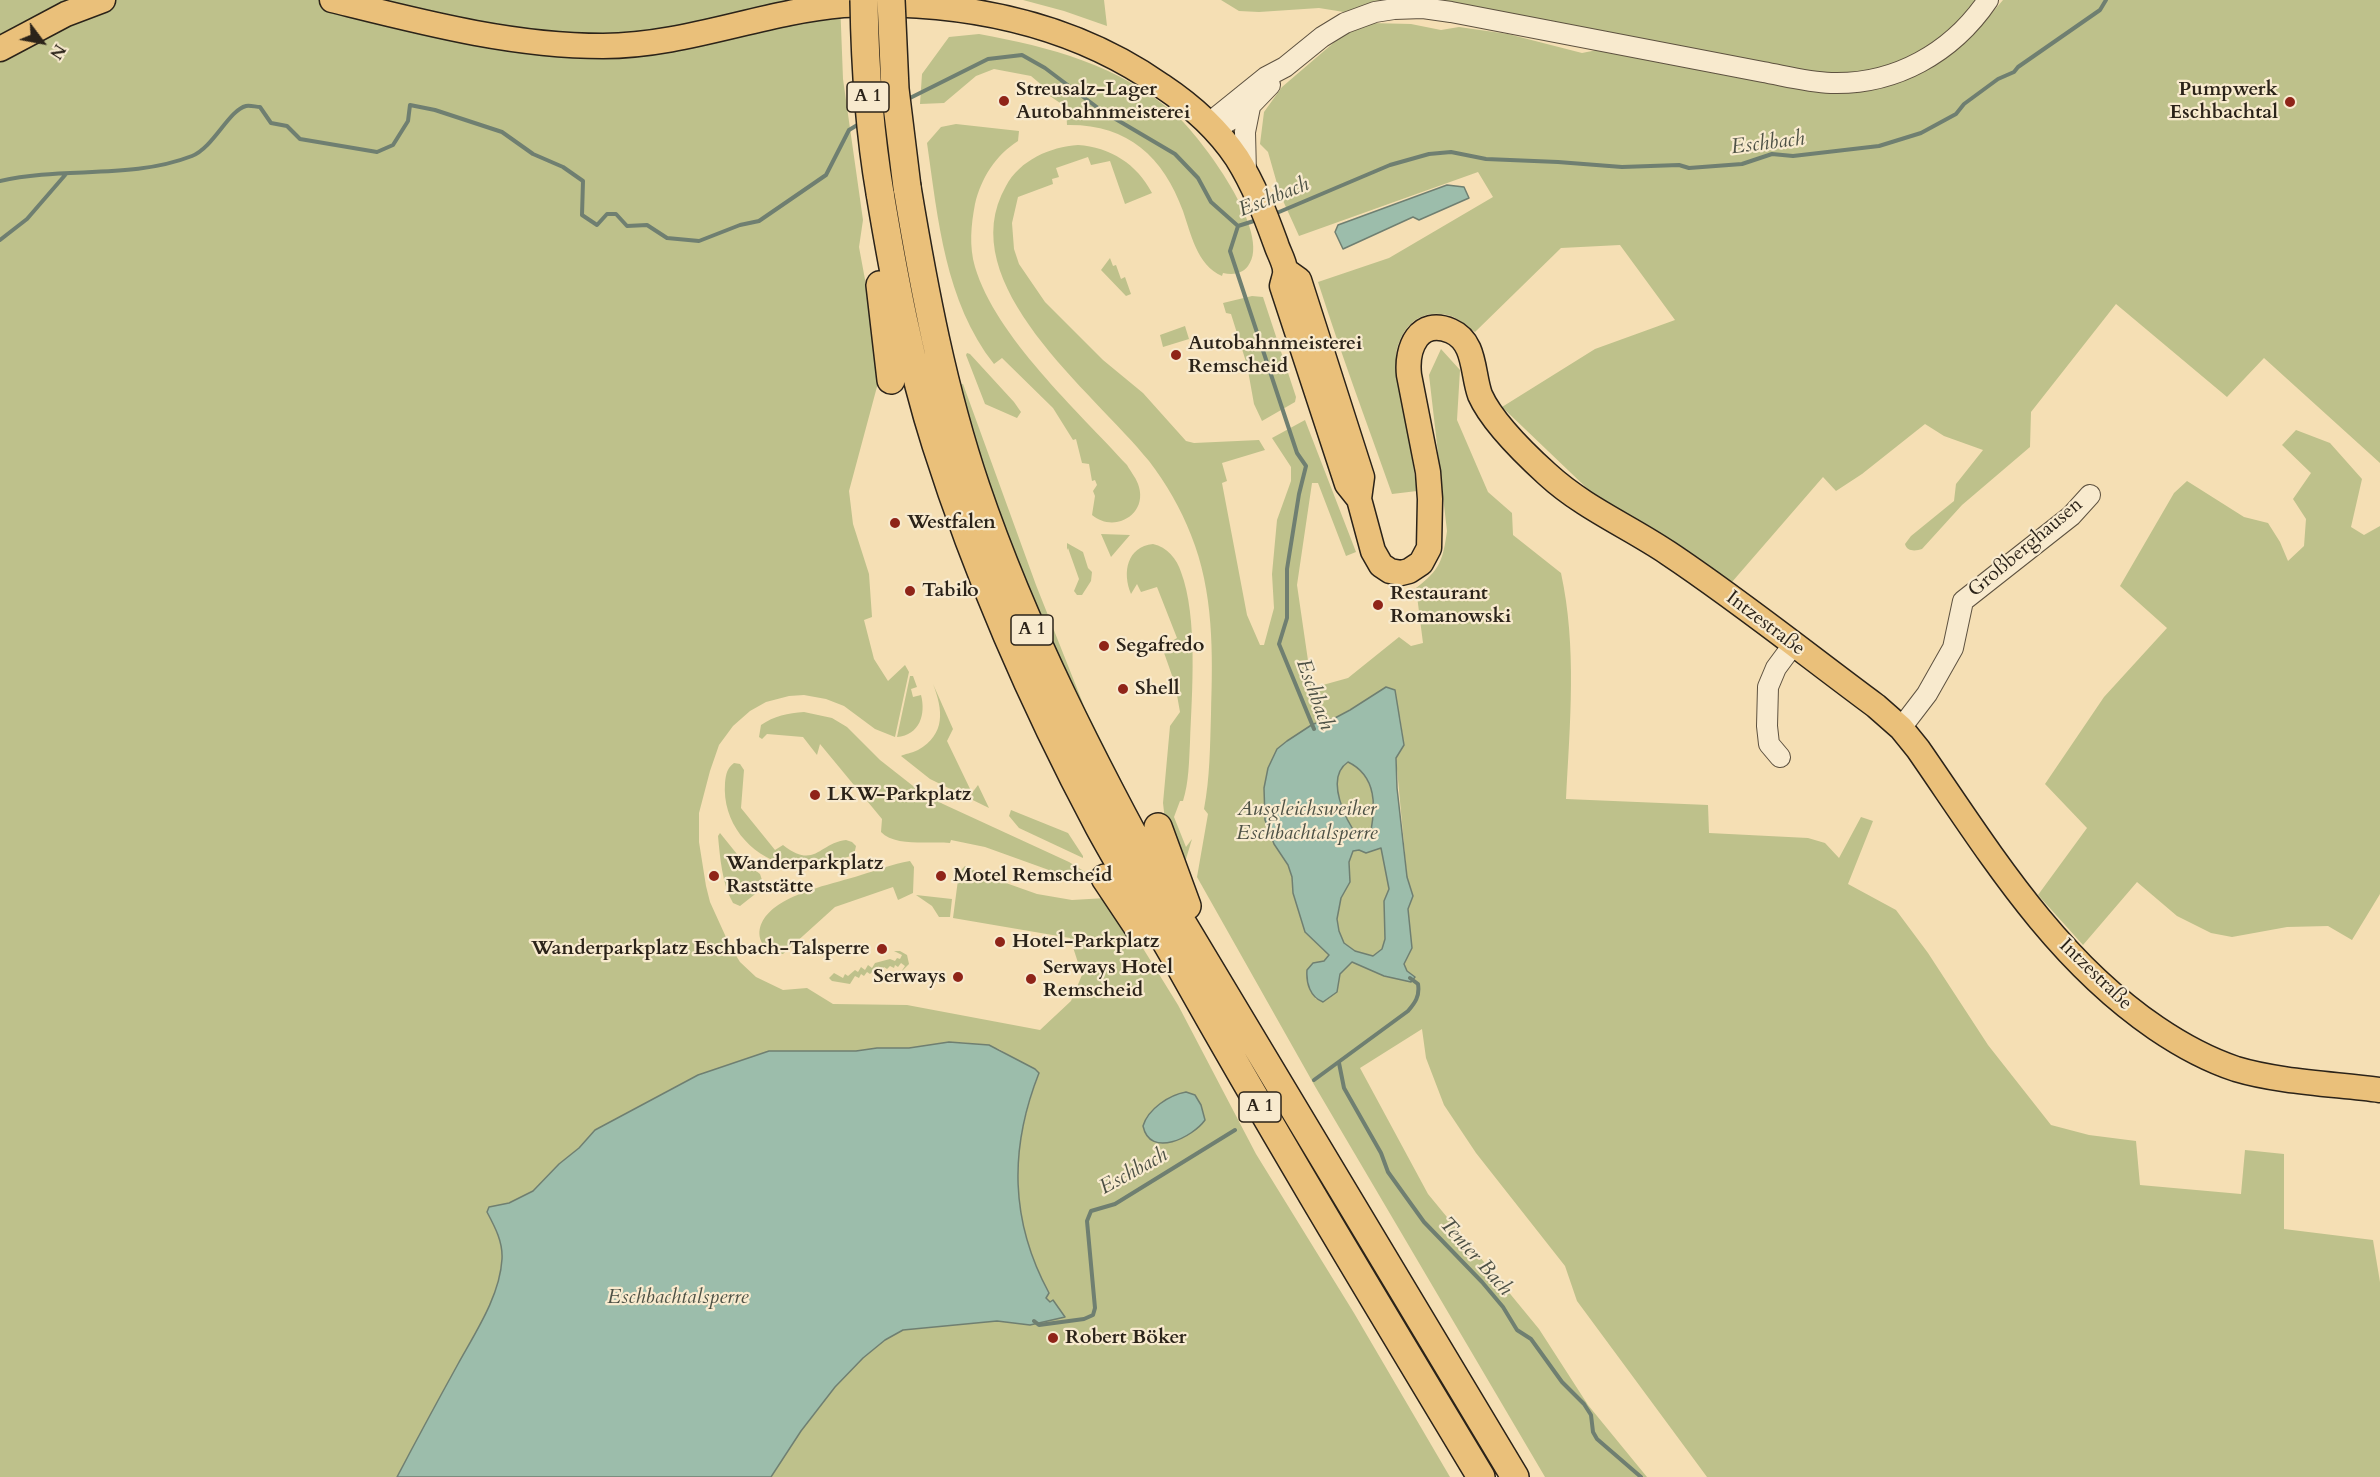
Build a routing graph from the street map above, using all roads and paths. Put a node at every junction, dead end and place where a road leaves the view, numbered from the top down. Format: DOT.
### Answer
graph roads {
  1 [pos="103,0"];
  2 [pos="332,0"];
  3 [pos="864,0"];
  4 [pos="891,0"];
  5 [pos="1988,0"];
  6 [pos="402,8"];
  7 [pos="0,49"];
  8 [pos="1284,67"];
  9 [pos="1250,107"];
  10 [pos="1212,126"];
  11 [pos="1246,173"];
  12 [pos="907,187"];
  13 [pos="880,193"];
  14 [pos="949,312"];
  15 [pos="891,380"];
  16 [pos="2090,495"];
  17 [pos="1793,645"];
  18 [pos="1901,728"];
  19 [pos="1780,758"];
  20 [pos="1158,827"];
  21 [pos="1105,878"];
  22 [pos="1192,964"];
  23 [pos="2380,1090"];
  24 [pos="1481,1477"];
  25 [pos="1515,1477"];
  1 -- 7 [label="main road"];
  2 -- 6 [label="main road"];
  3 -- 13 [label="highway, A 1, bridge"];
  4 -- 12 [label="highway, A 1, bridge"];
  5 -- 8 [label="street"];
  6 -- 10 [label="main road"];
  8 -- 9 [label="street"];
  8 -- 10 [label="street"];
  9 -- 10 [label="street"];
  9 -- 11 [label="street"];
  10 -- 11 [label="main road"];
  11 -- 17 [label="main road, Intzestraße"];
  12 -- 14 [label="highway"];
  12 -- 22 [label="highway, A 1"];
  13 -- 15 [label="highway"];
  13 -- 22 [label="highway, A 1"];
  16 -- 18 [label="street, Großberghausen"];
  17 -- 18 [label="main road, Intzestraße"];
  17 -- 19 [label="street"];
  18 -- 23 [label="main road, Intzestraße"];
  20 -- 22 [label="highway"];
  21 -- 22 [label="highway"];
  22 -- 24 [label="highway, A 1"];
  22 -- 25 [label="highway, A 1"];
}
